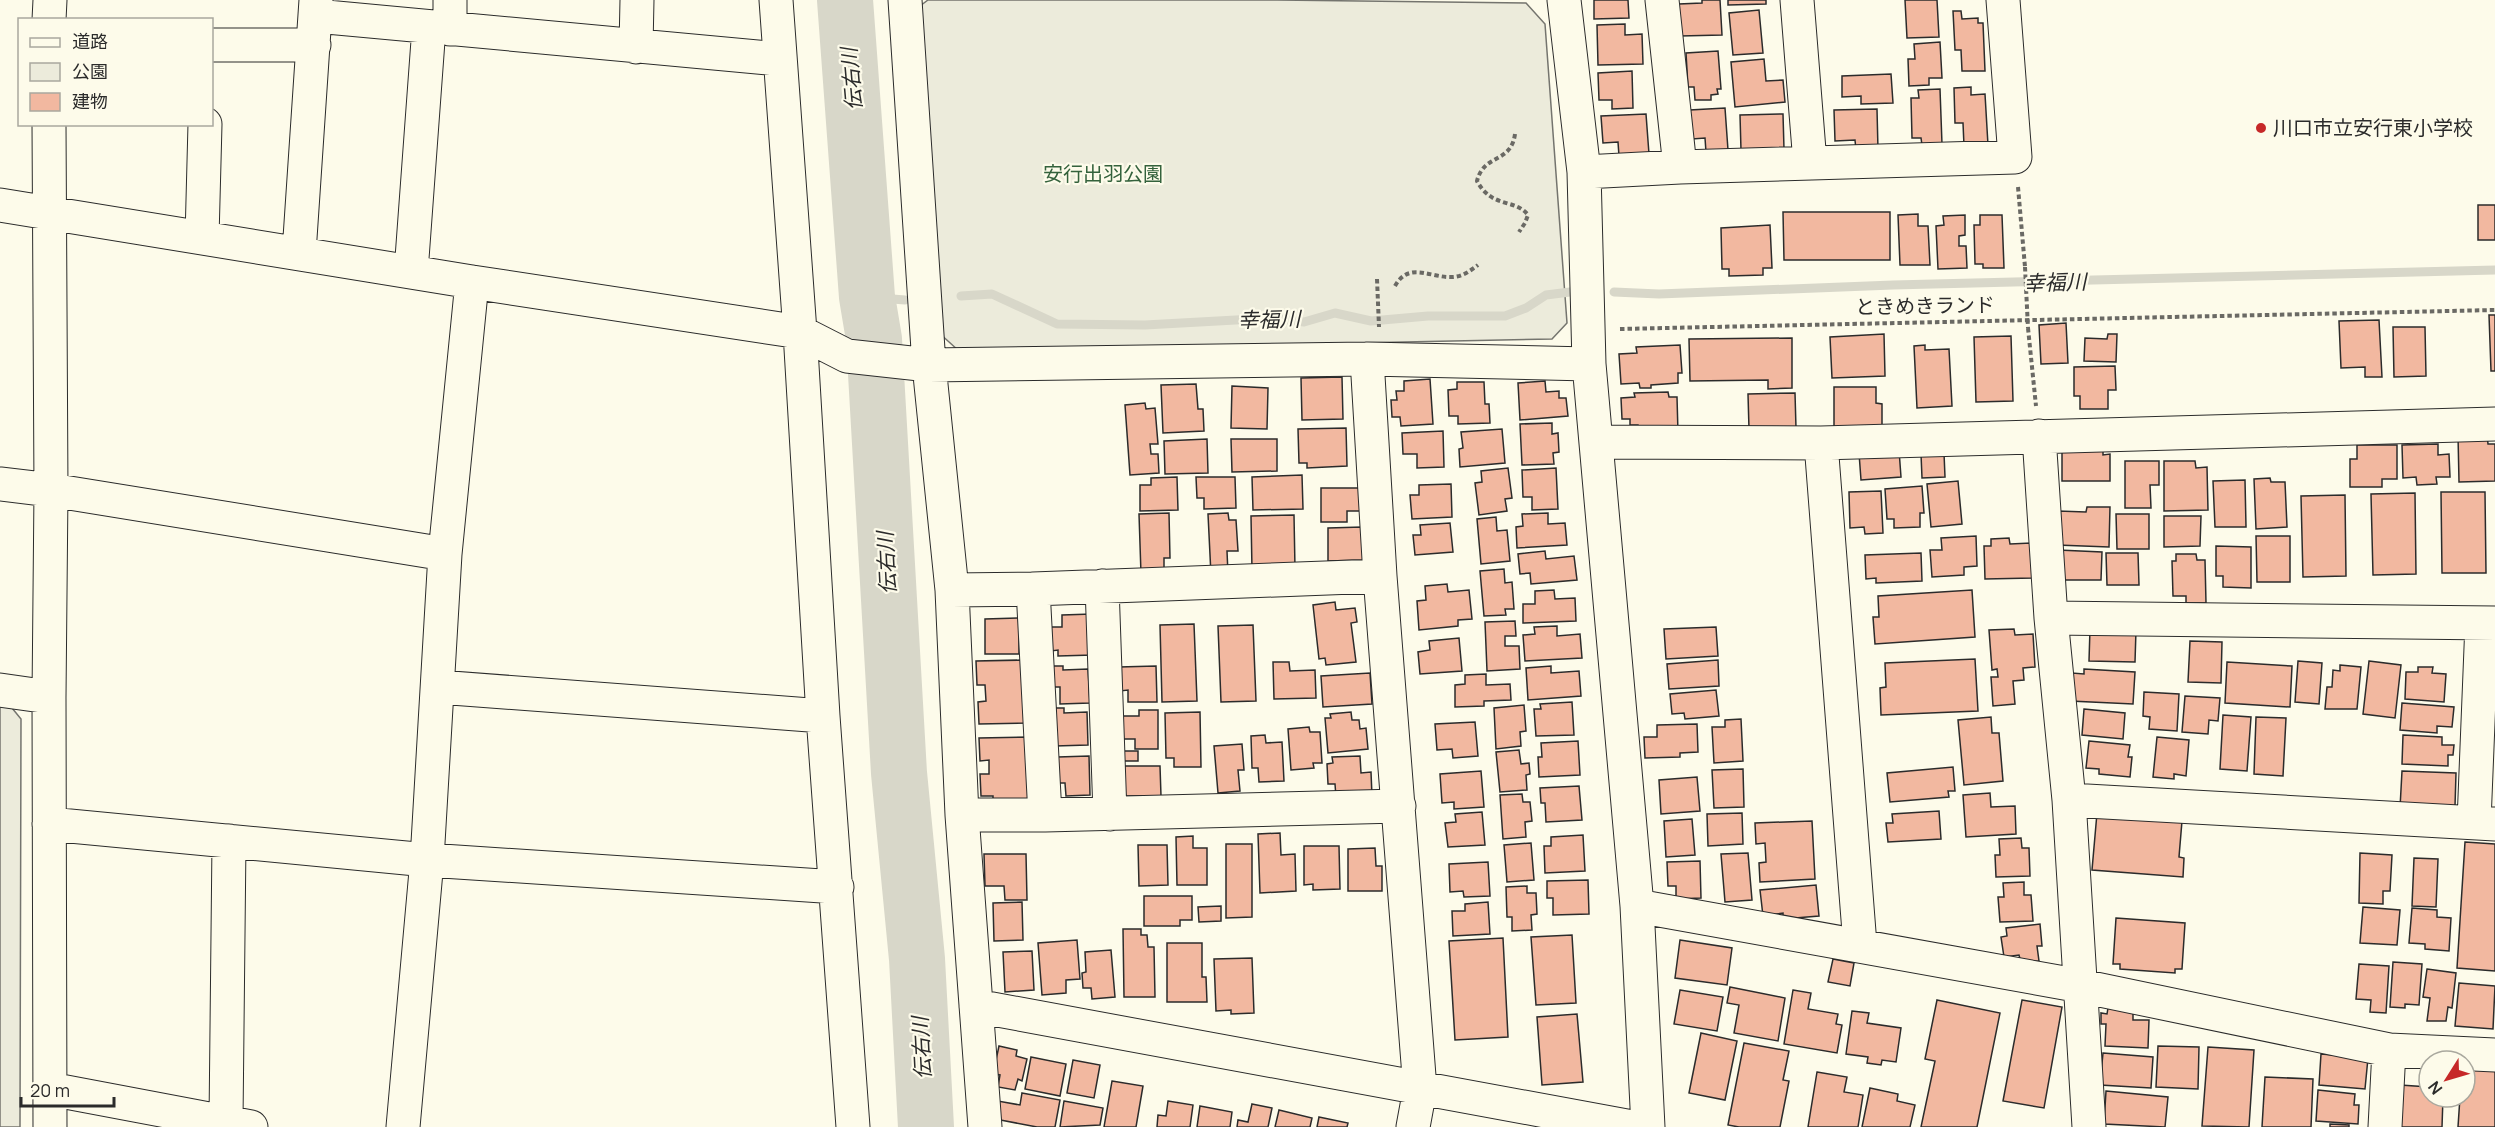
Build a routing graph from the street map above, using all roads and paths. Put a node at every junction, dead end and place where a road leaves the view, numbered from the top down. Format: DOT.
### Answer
graph roads {
  1 [pos="50,0"];
  2 [pos="637,0"];
  3 [pos="776,0"];
  4 [pos="905,0"];
  5 [pos="1563,0"];
  6 [pos="1662,0"];
  7 [pos="1797,0"];
  8 [pos="2004,0"];
  9 [pos="50,18"];
  10 [pos="443,19"];
  11 [pos="315,20"];
  12 [pos="213,45"];
  13 [pos="636,47"];
  14 [pos="779,59"];
  15 [pos="49,126"];
  16 [pos="205,126"];
  17 [pos="1515,134"];
  18 [pos="2015,158"];
  19 [pos="1810,163"];
  20 [pos="1680,167"];
  21 [pos="1584,172"];
  22 [pos="0,206"];
  23 [pos="48,213"];
  24 [pos="1518,232"];
  25 [pos="202,238"];
  26 [pos="299,253"];
  27 [pos="1478,265"];
  28 [pos="411,272"];
  29 [pos="1377,279"];
  30 [pos="471,282"];
  31 [pos="1395,286"];
  32 [pos="2495,310"];
  33 [pos="2028,319"];
  34 [pos="1608,329"];
  35 [pos="800,332"];
  36 [pos="1374,359"];
  37 [pos="1589,364"];
  38 [pos="927,365"];
  39 [pos="2495,424"];
  40 [pos="2039,436"];
  41 [pos="1597,442"];
  42 [pos="1821,443"];
  43 [pos="0,484"];
  44 [pos="51,490"];
  45 [pos="445,554"];
  46 [pos="1380,576"];
  47 [pos="1102,586"];
  48 [pos="1033,589"];
  49 [pos="952,590"];
  50 [pos="2051,618"];
  51 [pos="2489,623"];
  52 [pos="438,687"];
  53 [pos="0,690"];
  54 [pos="49,697"];
  55 [pos="823,716"];
  56 [pos="2069,800"];
  57 [pos="1399,806"];
  58 [pos="1110,814"];
  59 [pos="962,815"];
  60 [pos="1045,815"];
  61 [pos="2485,823"];
  62 [pos="49,824"];
  63 [pos="229,842"];
  64 [pos="427,860"];
  65 [pos="837,888"];
  66 [pos="1637,906"];
  67 [pos="1860,945"];
  68 [pos="2081,986"];
  69 [pos="976,1006"];
  70 [pos="2389,1050"];
  71 [pos="2495,1055"];
  72 [pos="50,1089"];
  73 [pos="1420,1089"];
  74 [pos="239,1125"];
  75 [pos="50,1127"];
  76 [pos="404,1127"];
  77 [pos="853,1127"];
  78 [pos="985,1127"];
  79 [pos="1413,1127"];
  80 [pos="1632,1127"];
  81 [pos="1648,1127"];
  82 [pos="2089,1127"];
  83 [pos="2385,1127"];
  1 -- 9 [label="street"];
  2 -- 13 [label="street"];
  3 -- 14 [label="street"];
  4 -- 38 [label="street"];
  5 -- 21 [label="street"];
  6 -- 20 [label="street"];
  7 -- 19 [label="street"];
  8 -- 18 [label="street"];
  10 -- 11 [label="street"];
  10 -- 13 [label="street"];
  10 -- 28 [label="street"];
  11 -- 12 [label="street"];
  11 -- 26 [label="street"];
  13 -- 14 [label="street"];
  14 -- 35 [label="street"];
  15 -- 23 [label="street"];
  16 -- 25 [label="street"];
  17 -- 24 [label="path"];
  18 -- 19 [label="street"];
  18 -- 33 [label="path, bridge"];
  19 -- 20 [label="street"];
  20 -- 21 [label="street"];
  21 -- 37 [label="street"];
  22 -- 23 [label="street"];
  23 -- 25 [label="street"];
  23 -- 44 [label="street"];
  25 -- 26 [label="street"];
  26 -- 28 [label="street"];
  27 -- 31 [label="path"];
  28 -- 30 [label="street"];
  29 -- 36 [label="path"];
  30 -- 35 [label="street"];
  30 -- 45 [label="street"];
  32 -- 33 [label="path, ときめきランド"];
  33 -- 34 [label="path, ときめきランド"];
  33 -- 40 [label="path, bridge"];
  35 -- 38 [label="street"];
  35 -- 55 [label="street"];
  36 -- 37 [label="street"];
  36 -- 38 [label="street"];
  36 -- 46 [label="street"];
  37 -- 41 [label="street"];
  38 -- 49 [label="street"];
  39 -- 40 [label="street"];
  40 -- 42 [label="street"];
  40 -- 50 [label="street"];
  41 -- 42 [label="street"];
  41 -- 66 [label="street"];
  42 -- 67 [label="street"];
  43 -- 44 [label="street"];
  44 -- 45 [label="street"];
  44 -- 54 [label="street"];
  45 -- 52 [label="street"];
  46 -- 47 [label="street"];
  46 -- 57 [label="street"];
  47 -- 48 [label="street"];
  47 -- 58 [label="street"];
  48 -- 49 [label="street"];
  48 -- 60 [label="street"];
  49 -- 59 [label="street"];
  50 -- 51 [label="street"];
  50 -- 56 [label="street"];
  51 -- 61 [label="street"];
  52 -- 55 [label="street"];
  52 -- 64 [label="street"];
  53 -- 54 [label="street"];
  54 -- 62 [label="street"];
  55 -- 65 [label="street"];
  56 -- 61 [label="street"];
  56 -- 68 [label="street"];
  57 -- 58 [label="street"];
  57 -- 73 [label="street"];
  58 -- 60 [label="street"];
  59 -- 60 [label="street"];
  59 -- 69 [label="street"];
  62 -- 63 [label="street"];
  62 -- 72 [label="street"];
  63 -- 64 [label="street"];
  63 -- 74 [label="street"];
  64 -- 65 [label="street"];
  64 -- 76 [label="street"];
  65 -- 77 [label="street"];
  66 -- 67 [label="street"];
  66 -- 81 [label="street"];
  67 -- 68 [label="street"];
  68 -- 70 [label="street"];
  68 -- 82 [label="street"];
  69 -- 73 [label="street"];
  69 -- 78 [label="street"];
  70 -- 71 [label="street"];
  70 -- 83 [label="street"];
  72 -- 74 [label="street"];
  72 -- 75 [label="street"];
  73 -- 79 [label="street"];
  73 -- 80 [label="street"];
}
